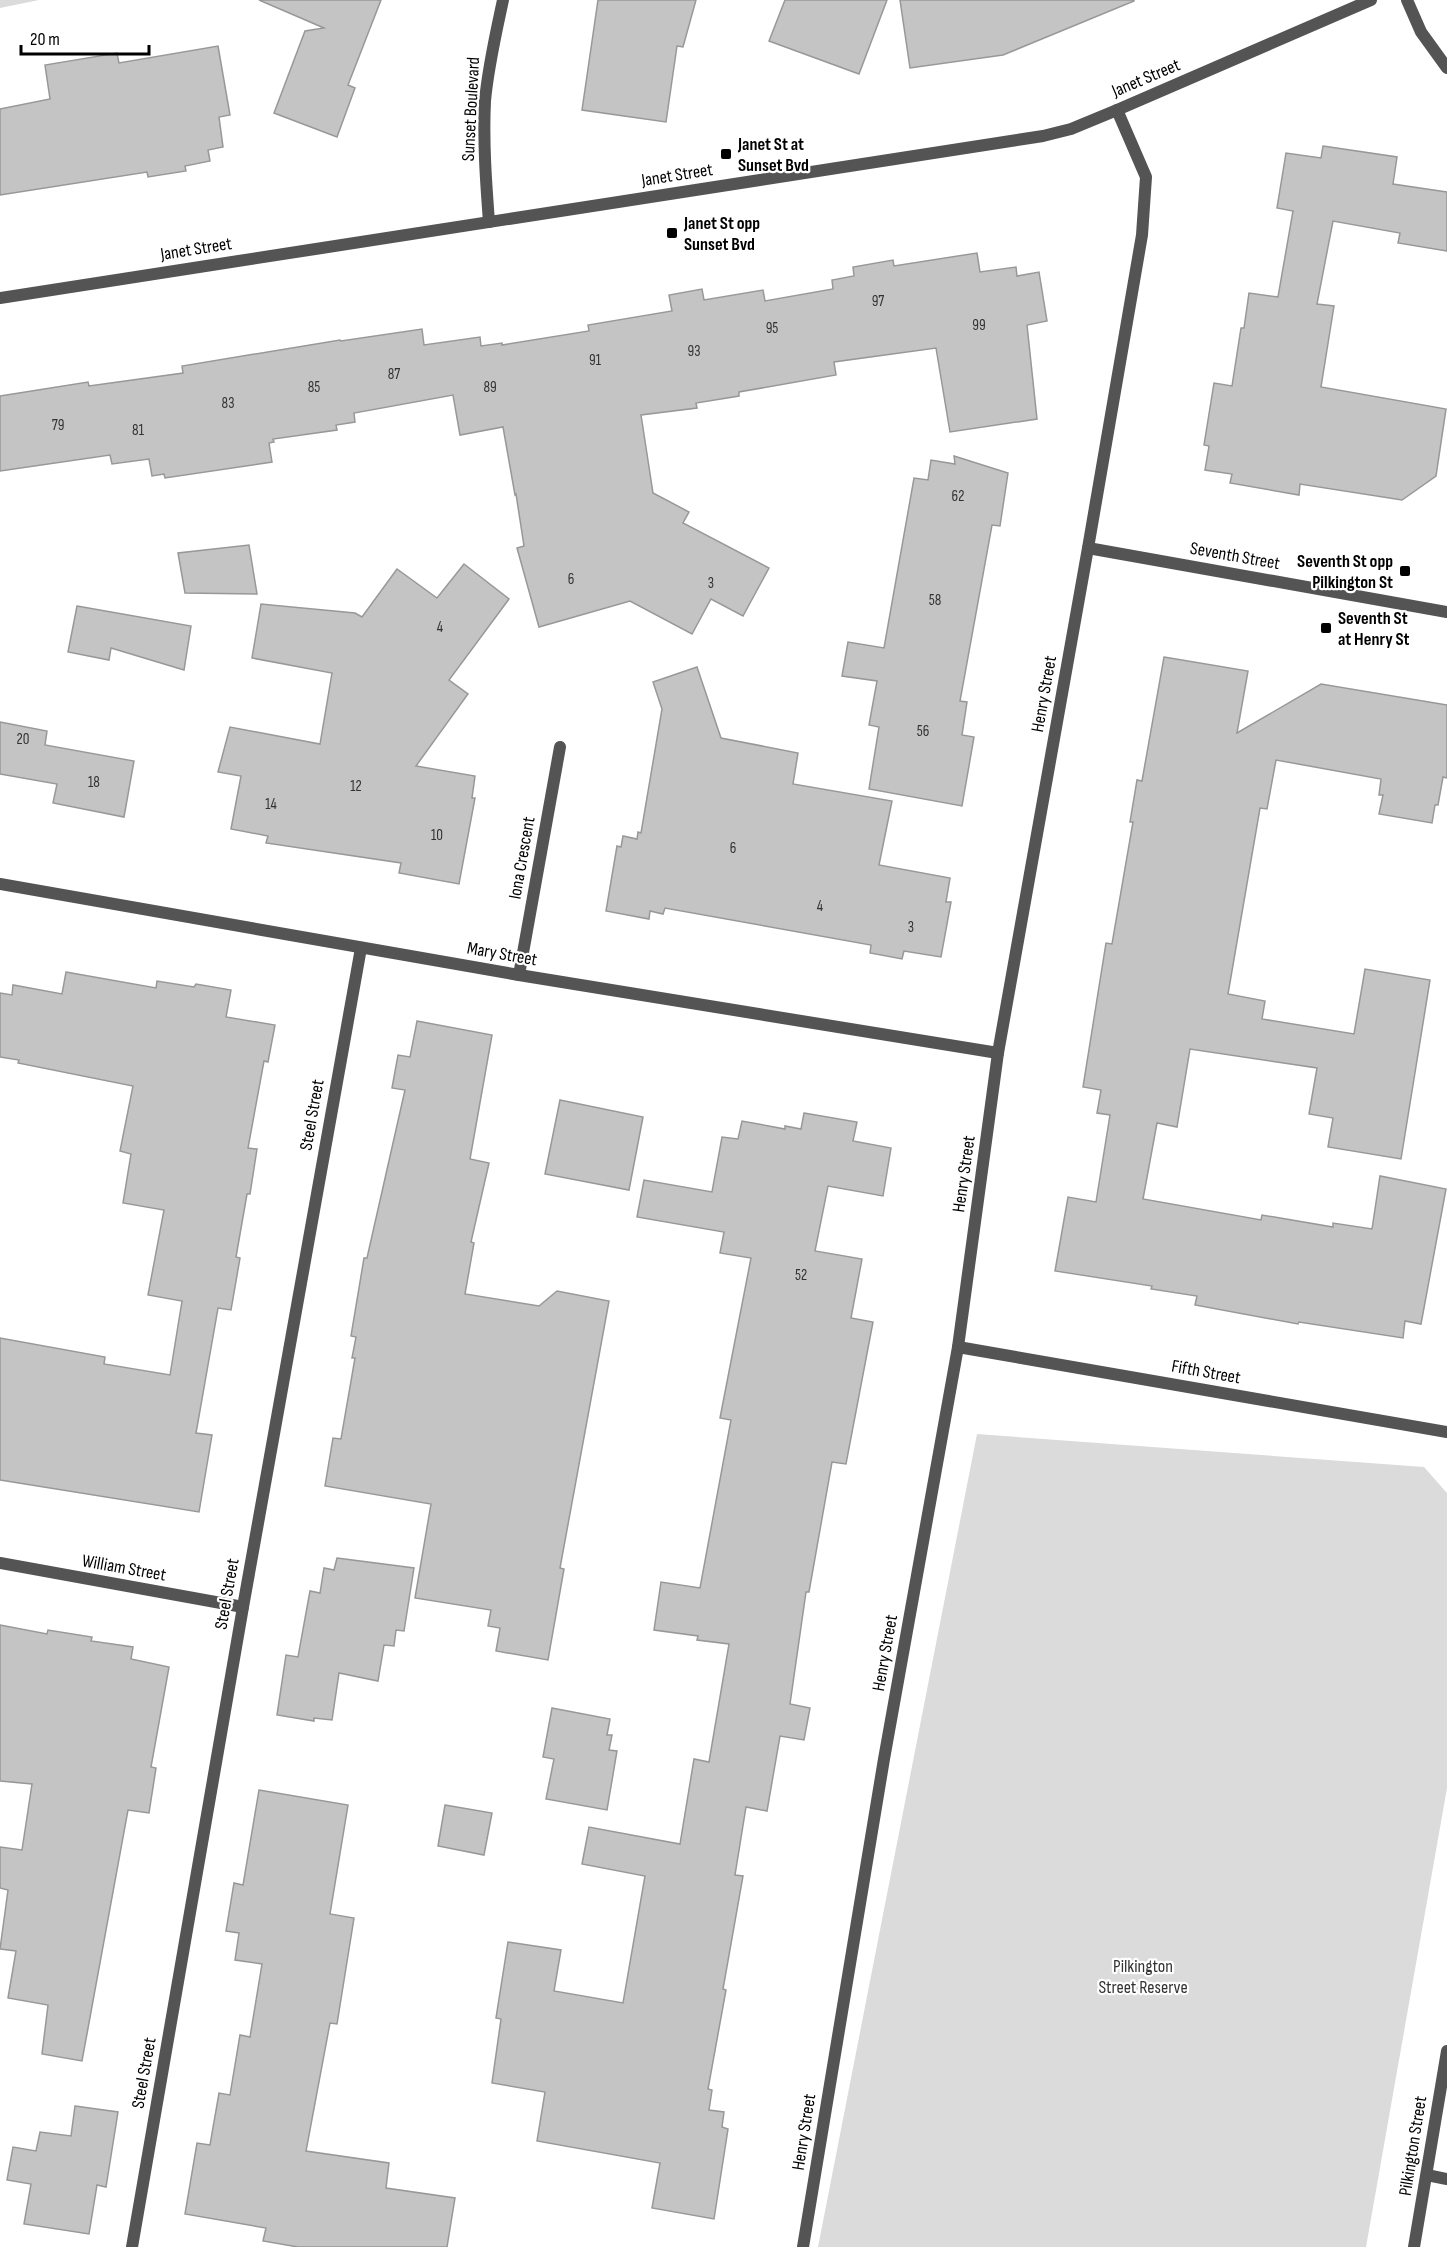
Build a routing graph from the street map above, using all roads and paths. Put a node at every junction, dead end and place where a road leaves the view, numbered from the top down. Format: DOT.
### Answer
graph roads {
  1 [pos="503,0"];
  2 [pos="1371,0"];
  3 [pos="1407,0"];
  4 [pos="1447,68"];
  5 [pos="1117,110"];
  6 [pos="489,222"];
  7 [pos="0,298"];
  8 [pos="1089,548"];
  9 [pos="1447,612"];
  10 [pos="560,747"];
  11 [pos="0,884"];
  12 [pos="361,948"];
  13 [pos="519,975"];
  14 [pos="998,1053"];
  15 [pos="958,1347"];
  16 [pos="1447,1432"];
  17 [pos="0,1563"];
  18 [pos="243,1607"];
  19 [pos="1447,2051"];
  20 [pos="1427,2175"];
  21 [pos="1447,2179"];
  22 [pos="132,2247"];
  23 [pos="803,2247"];
  24 [pos="1414,2247"];
  1 -- 6 [label="street, Sunset Boulevard"];
  2 -- 5 [label="street, Janet Street"];
  3 -- 4 [label="street"];
  5 -- 6 [label="street, Janet Street"];
  5 -- 8 [label="street, Henry Street"];
  6 -- 7 [label="street, Janet Street"];
  8 -- 9 [label="street, Seventh Street"];
  8 -- 14 [label="street, Henry Street"];
  10 -- 13 [label="street, Iona Crescent"];
  11 -- 12 [label="street, Mary Street"];
  12 -- 13 [label="street, Mary Street"];
  12 -- 18 [label="street, Steel Street"];
  13 -- 14 [label="street, Mary Street"];
  14 -- 15 [label="street, Henry Street"];
  15 -- 16 [label="street, Fifth Street"];
  15 -- 23 [label="street, Henry Street"];
  17 -- 18 [label="street, William Street"];
  18 -- 22 [label="street, Steel Street"];
  19 -- 20 [label="street, Pilkington Street"];
  20 -- 21 [label="street"];
  20 -- 24 [label="street, Pilkington Street"];
}
